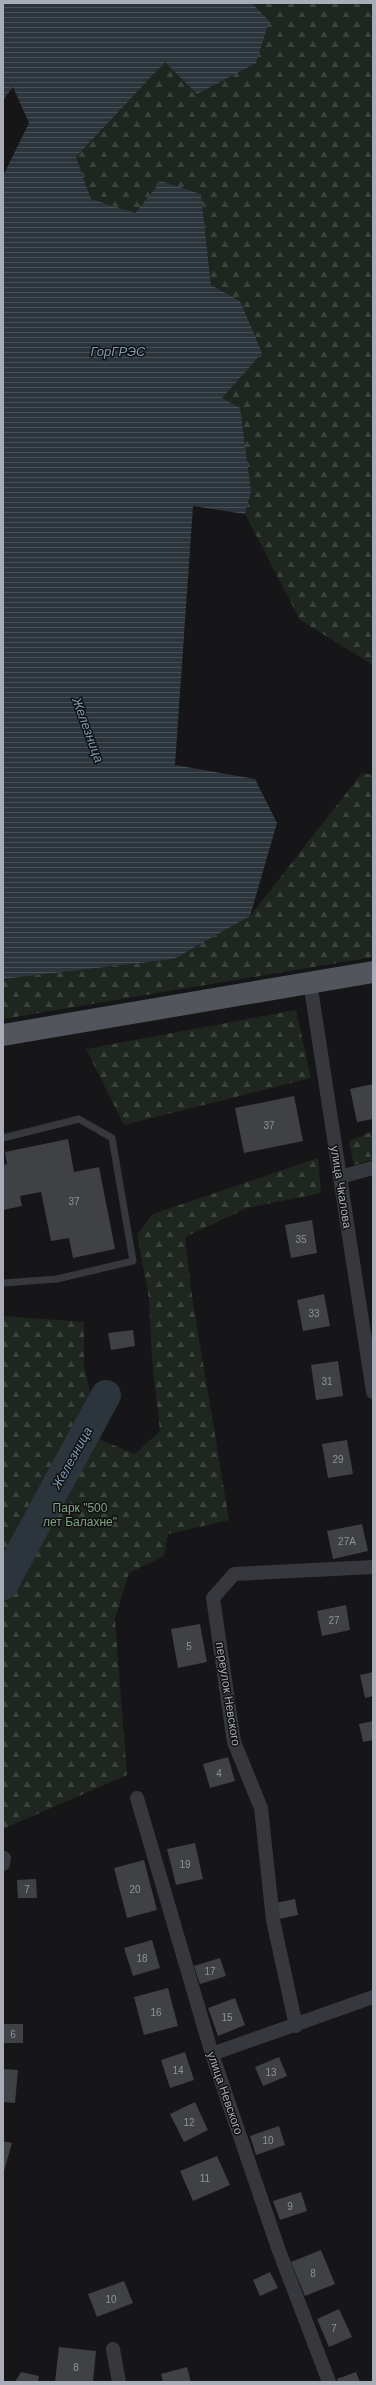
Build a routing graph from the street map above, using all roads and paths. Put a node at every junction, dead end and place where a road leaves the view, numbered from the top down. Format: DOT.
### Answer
graph roads {
  1 [pos="373,972"];
  2 [pos="310,982"];
  3 [pos="3,1035"];
  4 [pos="3,1138"];
  5 [pos="373,1168"];
  6 [pos="340,1177"];
  7 [pos="3,1283"];
  8 [pos="373,1392"];
  9 [pos="373,1567"];
  10 [pos="137,1798"];
  11 [pos="373,1997"];
  12 [pos="296,2026"];
  13 [pos="212,2054"];
  14 [pos="113,2349"];
  15 [pos="119,2382"];
  16 [pos="329,2382"];
  1 -- 2 [label="main road"];
  2 -- 3 [label="main road"];
  2 -- 6 [label="street, улица Чкалова"];
  4 -- 7 [label="lane"];
  5 -- 6 [label="street"];
  6 -- 8 [label="street, улица Чкалова"];
  9 -- 12 [label="street, переулок Невского"];
  10 -- 13 [label="street, улица Невского"];
  11 -- 12 [label="street"];
  12 -- 13 [label="street"];
  13 -- 16 [label="street, улица Невского"];
  14 -- 15 [label="street"];
}
